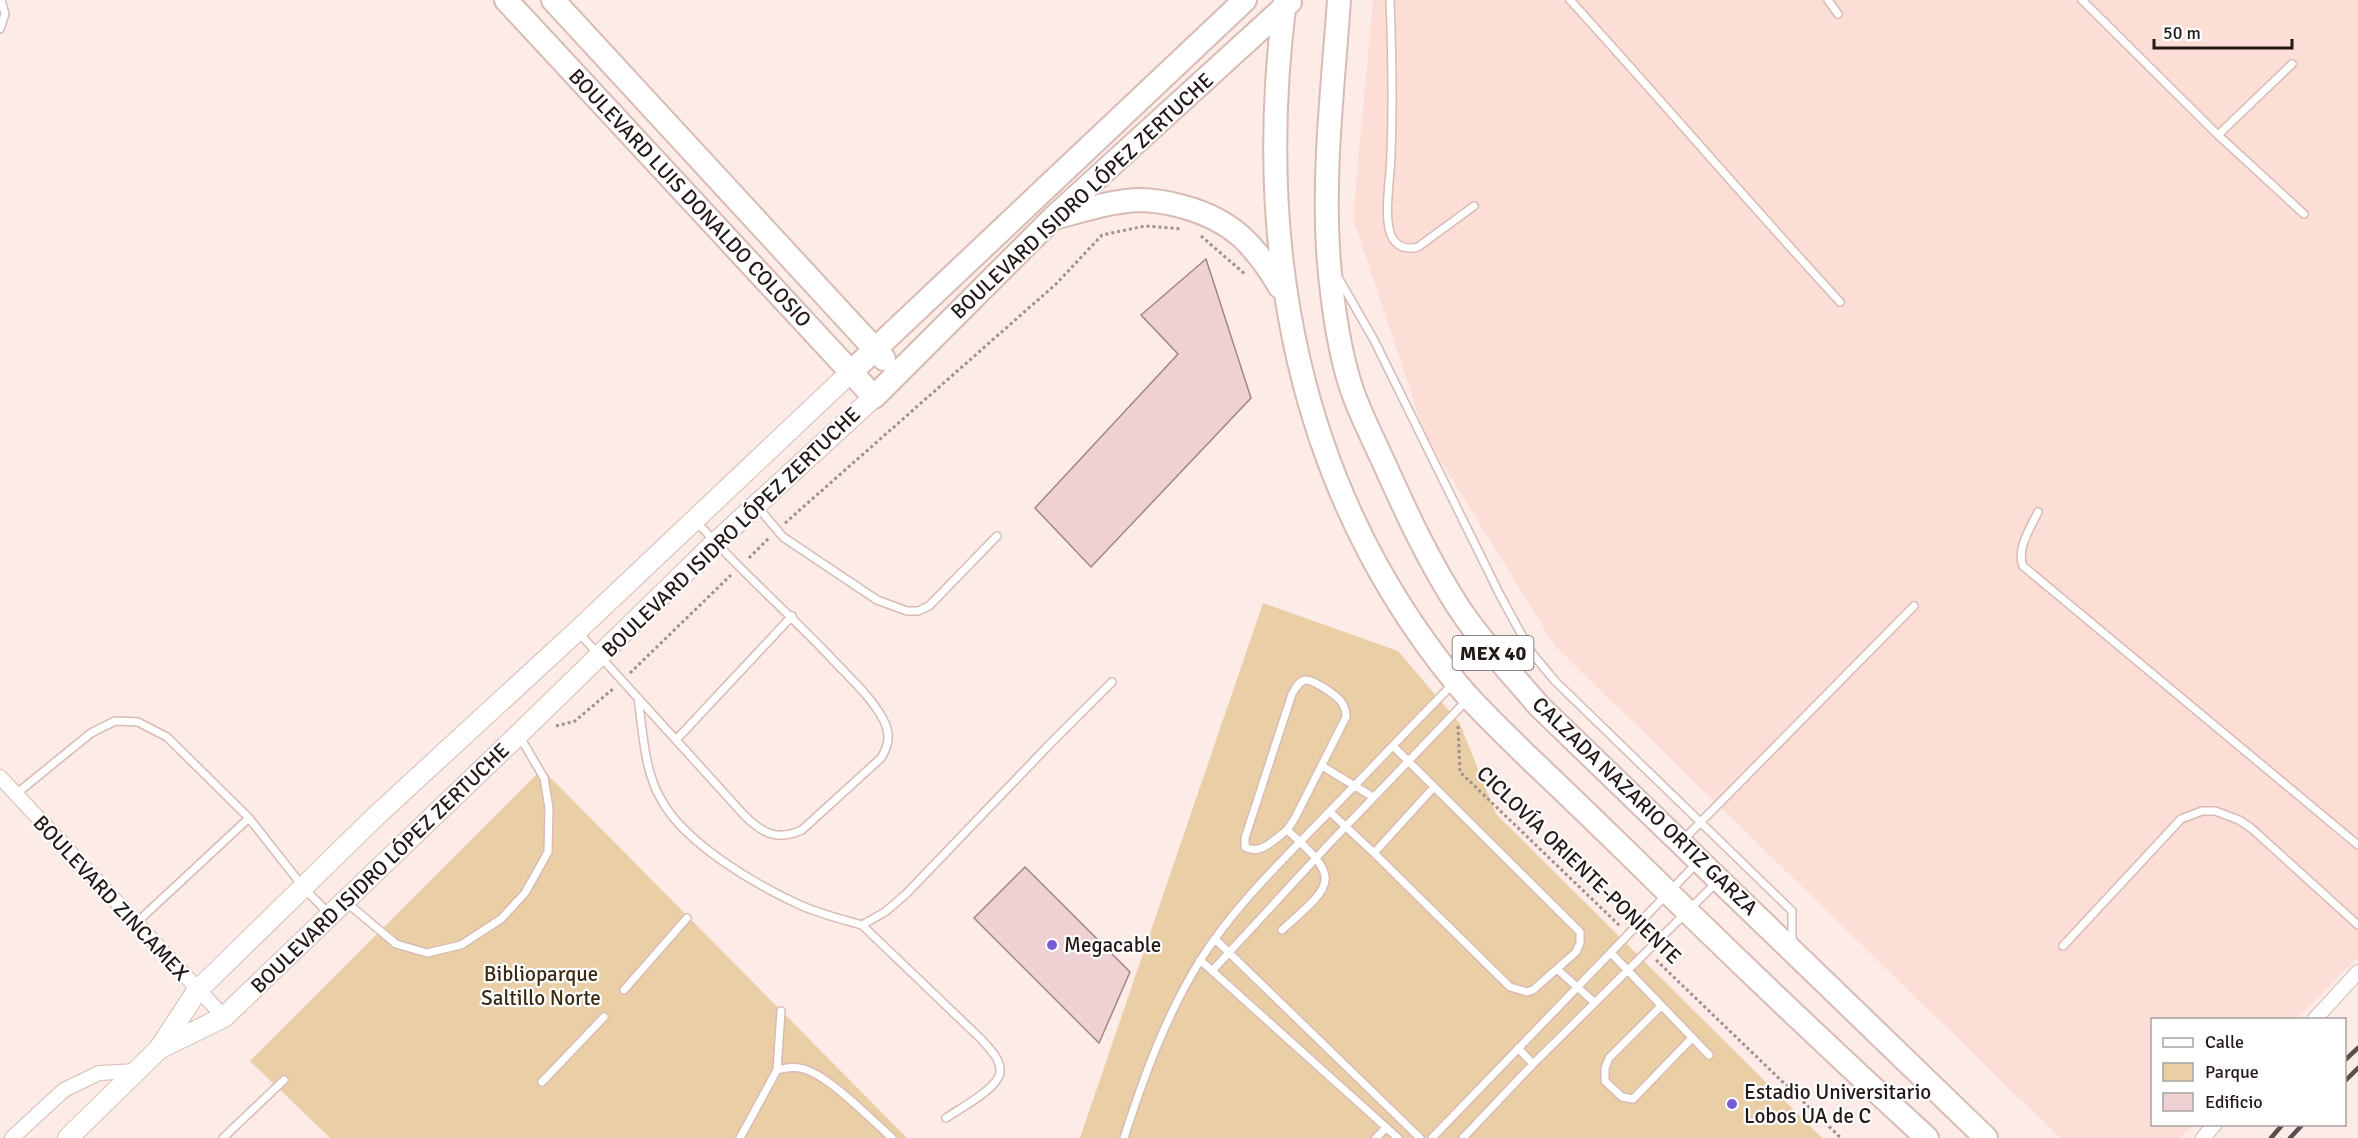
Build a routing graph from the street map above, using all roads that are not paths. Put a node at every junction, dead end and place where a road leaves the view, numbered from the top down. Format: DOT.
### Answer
graph roads {
  1 [pos="1,0"];
  2 [pos="506,0"];
  3 [pos="553,0"];
  4 [pos="1245,0"];
  5 [pos="1339,0"];
  6 [pos="1390,0"];
  7 [pos="1570,0"];
  8 [pos="1828,0"];
  9 [pos="2082,0"];
  10 [pos="1287,2"];
  11 [pos="1838,14"];
  12 [pos="0,29"];
  13 [pos="2292,64"];
  14 [pos="2218,135"];
  15 [pos="1474,206"];
  16 [pos="2304,214"];
  17 [pos="1053,218"];
  18 [pos="1329,264"];
  19 [pos="1287,297"];
  20 [pos="1840,303"];
  21 [pos="876,349"];
  22 [pos="851,372"];
  23 [pos="897,375"];
  24 [pos="874,397"];
  25 [pos="756,505"];
  26 [pos="2038,512"];
  27 [pos="694,519"];
  28 [pos="997,536"];
  29 [pos="715,543"];
  30 [pos="1914,606"];
  31 [pos="792,616"];
  32 [pos="577,631"];
  33 [pos="600,656"];
  34 [pos="1112,682"];
  35 [pos="637,697"];
  36 [pos="1461,697"];
  37 [pos="518,735"];
  38 [pos="676,740"];
  39 [pos="1393,746"];
  40 [pos="1409,761"];
  41 [pos="1322,766"];
  42 [pos="0,777"];
  43 [pos="1354,786"];
  44 [pos="1434,787"];
  45 [pos="16,795"];
  46 [pos="1373,797"];
  47 [pos="1329,812"];
  48 [pos="249,818"];
  49 [pos="1700,822"];
  50 [pos="1346,826"];
  51 [pos="1287,830"];
  52 [pos="1300,842"];
  53 [pos="1681,842"];
  54 [pos="2358,845"];
  55 [pos="1374,853"];
  56 [pos="1317,858"];
  57 [pos="1700,860"];
  58 [pos="1720,879"];
  59 [pos="304,888"];
  60 [pos="1669,894"];
  61 [pos="345,901"];
  62 [pos="1687,911"];
  63 [pos="330,915"];
  64 [pos="687,918"];
  65 [pos="135,924"];
  66 [pos="2358,924"];
  67 [pos="862,925"];
  68 [pos="1282,930"];
  69 [pos="1215,939"];
  70 [pos="2063,946"];
  71 [pos="1792,949"];
  72 [pos="1229,951"];
  73 [pos="1611,953"];
  74 [pos="1200,960"];
  75 [pos="1558,970"];
  76 [pos="1212,971"];
  77 [pos="1627,971"];
  78 [pos="2358,972"];
  79 [pos="1577,987"];
  80 [pos="624,990"];
  81 [pos="197,991"];
  82 [pos="1594,1002"];
  83 [pos="1661,1006"];
  84 [pos="781,1011"];
  85 [pos="224,1017"];
  86 [pos="604,1017"];
  87 [pos="2316,1018"];
  88 [pos="1692,1038"];
  89 [pos="1518,1048"];
  90 [pos="159,1049"];
  91 [pos="1709,1055"];
  92 [pos="1533,1064"];
  93 [pos="777,1070"];
  94 [pos="136,1071"];
  95 [pos="284,1080"];
  96 [pos="542,1082"];
  97 [pos="946,1118"];
  98 [pos="2214,1126"];
  99 [pos="1386,1128"];
  100 [pos="12,1138"];
  101 [pos="68,1138"];
  102 [pos="223,1138"];
  103 [pos="740,1138"];
  104 [pos="892,1138"];
  105 [pos="1124,1138"];
  106 [pos="1376,1138"];
  107 [pos="1398,1138"];
  108 [pos="1420,1138"];
  109 [pos="1432,1138"];
  110 [pos="1463,1138"];
  111 [pos="1927,1138"];
  112 [pos="1986,1138"];
  113 [pos="2203,1138"];
  1 -- 12 [label="lane"];
  2 -- 22 [label="main road, BOULEVARD LUIS DONALDO COLOSIO"];
  3 -- 21 [label="main road, BOULEVARD LUIS DONALDO COLOSIO"];
  4 -- 21 [label="main road, BOULEVARD ISIDRO LÓPEZ ZERTUCHE"];
  5 -- 18 [label="main road, CALZADA NAZARIO ORTIZ GARZA / MEX 40"];
  6 -- 15 [label="lane"];
  7 -- 20 [label="lane"];
  8 -- 11 [label="lane"];
  9 -- 14 [label="lane"];
  10 -- 17 [label="main road, BOULEVARD ISIDRO LÓPEZ ZERTUCHE"];
  10 -- 19 [label="main road, MEX 40"];
  13 -- 14 [label="lane"];
  14 -- 16 [label="lane"];
  17 -- 19 [label="main road"];
  17 -- 23 [label="main road, BOULEVARD ISIDRO LÓPEZ ZERTUCHE"];
  18 -- 49 [label="lane"];
  18 -- 53 [label="main road, CALZADA NAZARIO ORTIZ GARZA / MEX 40"];
  19 -- 36 [label="main road, MEX 40"];
  21 -- 22 [label="main road, BOULEVARD ISIDRO LÓPEZ ZERTUCHE"];
  21 -- 23 [label="main road, BOULEVARD LUIS DONALDO COLOSIO"];
  22 -- 24 [label="main road, BOULEVARD LUIS DONALDO COLOSIO"];
  22 -- 27 [label="main road, BOULEVARD ISIDRO LÓPEZ ZERTUCHE"];
  23 -- 24 [label="main road, BOULEVARD ISIDRO LÓPEZ ZERTUCHE"];
  24 -- 25 [label="main road, BOULEVARD ISIDRO LÓPEZ ZERTUCHE"];
  25 -- 28 [label="lane"];
  25 -- 29 [label="main road, BOULEVARD ISIDRO LÓPEZ ZERTUCHE"];
  26 -- 54 [label="lane"];
  27 -- 29 [label="lane"];
  27 -- 32 [label="main road, BOULEVARD ISIDRO LÓPEZ ZERTUCHE"];
  29 -- 31 [label="lane"];
  29 -- 33 [label="main road, BOULEVARD ISIDRO LÓPEZ ZERTUCHE"];
  30 -- 49 [label="lane"];
  31 -- 38 [label="lane"];
  31 -- 38 [label="lane"];
  32 -- 33 [label="lane"];
  32 -- 59 [label="main road, BOULEVARD ISIDRO LÓPEZ ZERTUCHE"];
  33 -- 35 [label="lane"];
  33 -- 37 [label="main road, BOULEVARD ISIDRO LÓPEZ ZERTUCHE"];
  34 -- 67 [label="lane"];
  35 -- 38 [label="lane"];
  35 -- 67 [label="lane"];
  36 -- 39 [label="lane"];
  36 -- 40 [label="lane"];
  36 -- 60 [label="main road, MEX 40"];
  37 -- 61 [label="main road, BOULEVARD ISIDRO LÓPEZ ZERTUCHE"];
  37 -- 61 [label="lane"];
  39 -- 40 [label="lane"];
  39 -- 43 [label="lane"];
  40 -- 44 [label="lane"];
  40 -- 46 [label="lane"];
  41 -- 43 [label="lane"];
  41 -- 51 [label="lane"];
  41 -- 51 [label="lane"];
  42 -- 45 [label="street, BOULEVARD ZINCAMEX"];
  43 -- 46 [label="lane"];
  43 -- 47 [label="lane"];
  44 -- 55 [label="lane"];
  44 -- 75 [label="lane"];
  45 -- 48 [label="lane"];
  45 -- 65 [label="street, BOULEVARD ZINCAMEX"];
  46 -- 50 [label="lane"];
  47 -- 50 [label="lane"];
  47 -- 52 [label="lane"];
  48 -- 59 [label="lane"];
  48 -- 65 [label="lane"];
  49 -- 53 [label="lane"];
  49 -- 71 [label="lane"];
  50 -- 55 [label="lane"];
  50 -- 56 [label="lane"];
  51 -- 52 [label="lane"];
  52 -- 56 [label="lane"];
  52 -- 69 [label="lane"];
  53 -- 57 [label="main road, CALZADA NAZARIO ORTIZ GARZA / MEX 40"];
  55 -- 75 [label="lane"];
  56 -- 68 [label="lane"];
  56 -- 72 [label="lane"];
  57 -- 58 [label="main road, CALZADA NAZARIO ORTIZ GARZA / MEX 40"];
  57 -- 60 [label="lane"];
  58 -- 62 [label="lane"];
  58 -- 71 [label="main road, CALZADA NAZARIO ORTIZ GARZA / MEX 40"];
  59 -- 63 [label="lane"];
  59 -- 81 [label="main road, BOULEVARD ISIDRO LÓPEZ ZERTUCHE"];
  60 -- 62 [label="main road, MEX 40"];
  60 -- 73 [label="lane"];
  61 -- 63 [label="main road, BOULEVARD ISIDRO LÓPEZ ZERTUCHE"];
  62 -- 77 [label="lane"];
  62 -- 111 [label="main road, MEX 40"];
  63 -- 85 [label="main road, BOULEVARD ISIDRO LÓPEZ ZERTUCHE"];
  64 -- 80 [label="lane"];
  65 -- 81 [label="street, BOULEVARD ZINCAMEX"];
  66 -- 70 [label="lane"];
  67 -- 97 [label="lane"];
  69 -- 72 [label="lane"];
  69 -- 74 [label="lane"];
  71 -- 112 [label="main road, CALZADA NAZARIO ORTIZ GARZA / MEX 40"];
  72 -- 76 [label="lane"];
  72 -- 108 [label="lane"];
  73 -- 77 [label="lane"];
  73 -- 79 [label="lane"];
  74 -- 76 [label="lane"];
  74 -- 105 [label="lane"];
  75 -- 79 [label="lane"];
  76 -- 99 [label="lane"];
  77 -- 82 [label="lane"];
  77 -- 83 [label="lane"];
  78 -- 87 [label="street"];
  79 -- 82 [label="lane"];
  79 -- 89 [label="lane"];
  81 -- 85 [label="street, BOULEVARD ZINCAMEX"];
  81 -- 90 [label="main road, BOULEVARD ISIDRO LÓPEZ ZERTUCHE"];
  82 -- 92 [label="lane"];
  83 -- 88 [label="lane"];
  83 -- 88 [label="lane"];
  84 -- 93 [label="lane"];
  85 -- 90 [label="main road, BOULEVARD ISIDRO LÓPEZ ZERTUCHE"];
  86 -- 96 [label="lane"];
  88 -- 91 [label="lane"];
  89 -- 92 [label="lane"];
  89 -- 109 [label="lane"];
  90 -- 94 [label="main road, BOULEVARD ISIDRO LÓPEZ ZERTUCHE"];
  92 -- 110 [label="lane"];
  93 -- 103 [label="lane"];
  93 -- 104 [label="lane"];
  94 -- 100 [label="street"];
  94 -- 101 [label="main road, BOULEVARD ISIDRO LÓPEZ ZERTUCHE"];
  95 -- 102 [label="lane"];
  98 -- 113 [label="street"];
  99 -- 106 [label="lane"];
  99 -- 107 [label="lane"];
}
